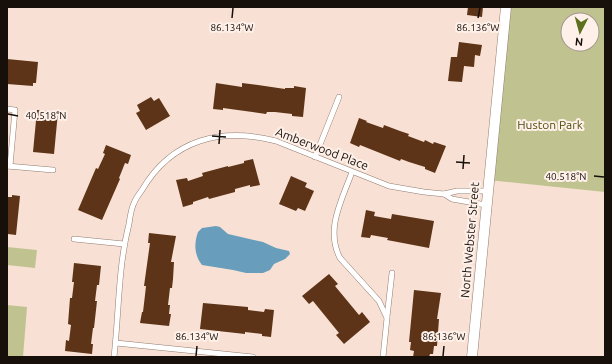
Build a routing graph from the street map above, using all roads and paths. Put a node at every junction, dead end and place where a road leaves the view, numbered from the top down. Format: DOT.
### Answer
graph roads {
  1 [pos="506,7"];
  2 [pos="339,97"];
  3 [pos="7,109"];
  4 [pos="315,157"];
  5 [pos="8,166"];
  6 [pos="53,170"];
  7 [pos="352,172"];
  8 [pos="488,191"];
  9 [pos="444,194"];
  10 [pos="486,205"];
  11 [pos="74,239"];
  12 [pos="124,244"];
  13 [pos="392,273"];
  14 [pos="387,318"];
  15 [pos="116,343"];
  16 [pos="114,357"];
  17 [pos="253,357"];
  18 [pos="383,357"];
  19 [pos="472,357"];
  1 -- 8 [label="street, North Webster Street"];
  2 -- 4 [label="lane"];
  3 -- 5 [label="lane"];
  4 -- 7 [label="lane, Amberwood Place"];
  4 -- 12 [label="lane, Amberwood Place"];
  5 -- 6 [label="lane"];
  7 -- 9 [label="lane, Amberwood Place"];
  7 -- 14 [label="lane"];
  8 -- 9 [label="lane, Amberwood Place"];
  8 -- 10 [label="street, North Webster Street"];
  9 -- 10 [label="lane, Amberwood Place"];
  10 -- 19 [label="street, North Webster Street"];
  11 -- 12 [label="lane"];
  12 -- 15 [label="lane, Amberwood Place"];
  13 -- 14 [label="lane"];
  14 -- 18 [label="lane"];
  15 -- 16 [label="lane, Amberwood Place"];
  15 -- 17 [label="lane"];
}
